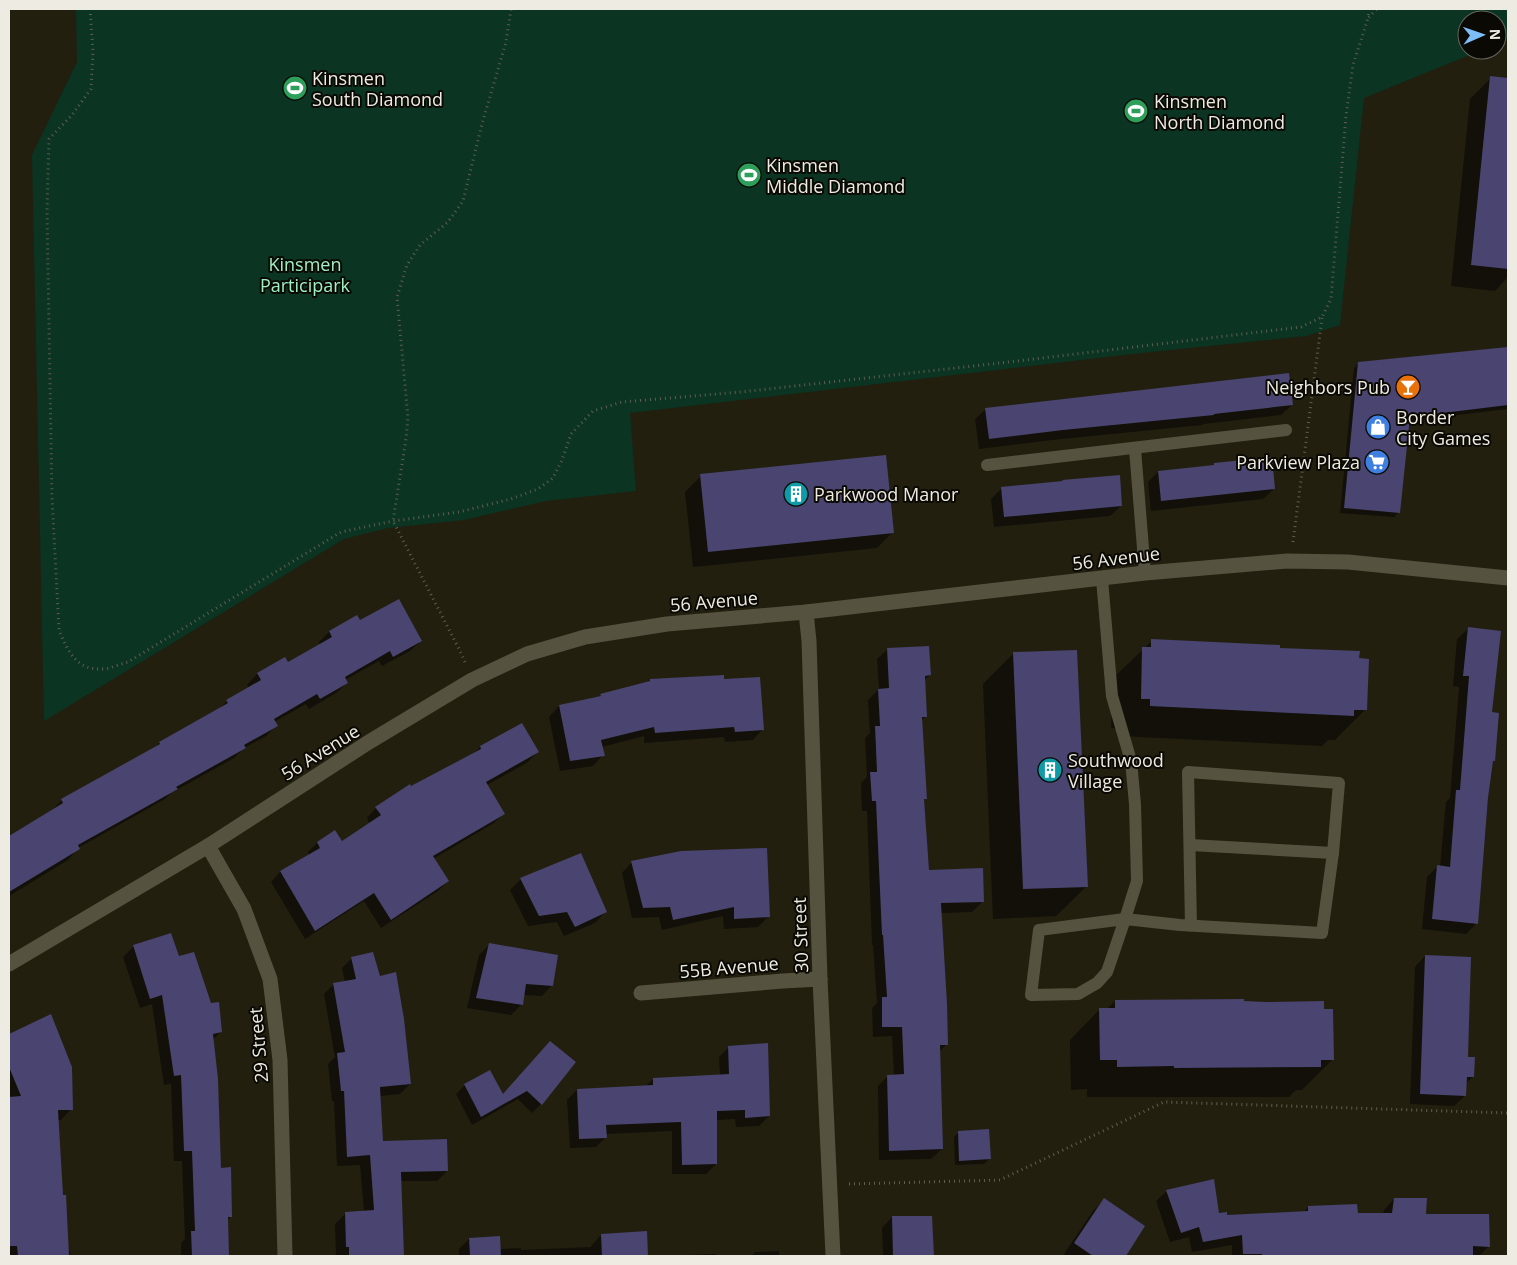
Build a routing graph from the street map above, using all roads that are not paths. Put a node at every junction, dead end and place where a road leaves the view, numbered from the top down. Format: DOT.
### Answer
graph roads {
  1 [pos="1286,430"];
  2 [pos="1135,449"];
  3 [pos="987,465"];
  4 [pos="1145,573"];
  5 [pos="1508,578"];
  6 [pos="1102,579"];
  7 [pos="806,612"];
  8 [pos="1190,845"];
  9 [pos="208,846"];
  10 [pos="1332,853"];
  11 [pos="1125,919"];
  12 [pos="1191,926"];
  13 [pos="9,964"];
  14 [pos="820,979"];
  15 [pos="641,993"];
  16 [pos="285,1256"];
  17 [pos="833,1256"];
  1 -- 2 [label="lane"];
  2 -- 3 [label="lane"];
  2 -- 4 [label="lane"];
  4 -- 5 [label="street, 56 Avenue"];
  4 -- 6 [label="street, 56 Avenue"];
  6 -- 7 [label="street, 56 Avenue"];
  6 -- 11 [label="lane"];
  7 -- 9 [label="street, 56 Avenue"];
  7 -- 14 [label="street, 30 Street"];
  8 -- 10 [label="lane"];
  8 -- 10 [label="lane"];
  8 -- 12 [label="lane"];
  9 -- 13 [label="street, 56 Avenue"];
  9 -- 16 [label="street, 29 Street"];
  10 -- 12 [label="lane"];
  11 -- 11 [label="lane"];
  11 -- 12 [label="lane"];
  14 -- 15 [label="street, 55B Avenue"];
  14 -- 17 [label="street, 30 Street"];
}
